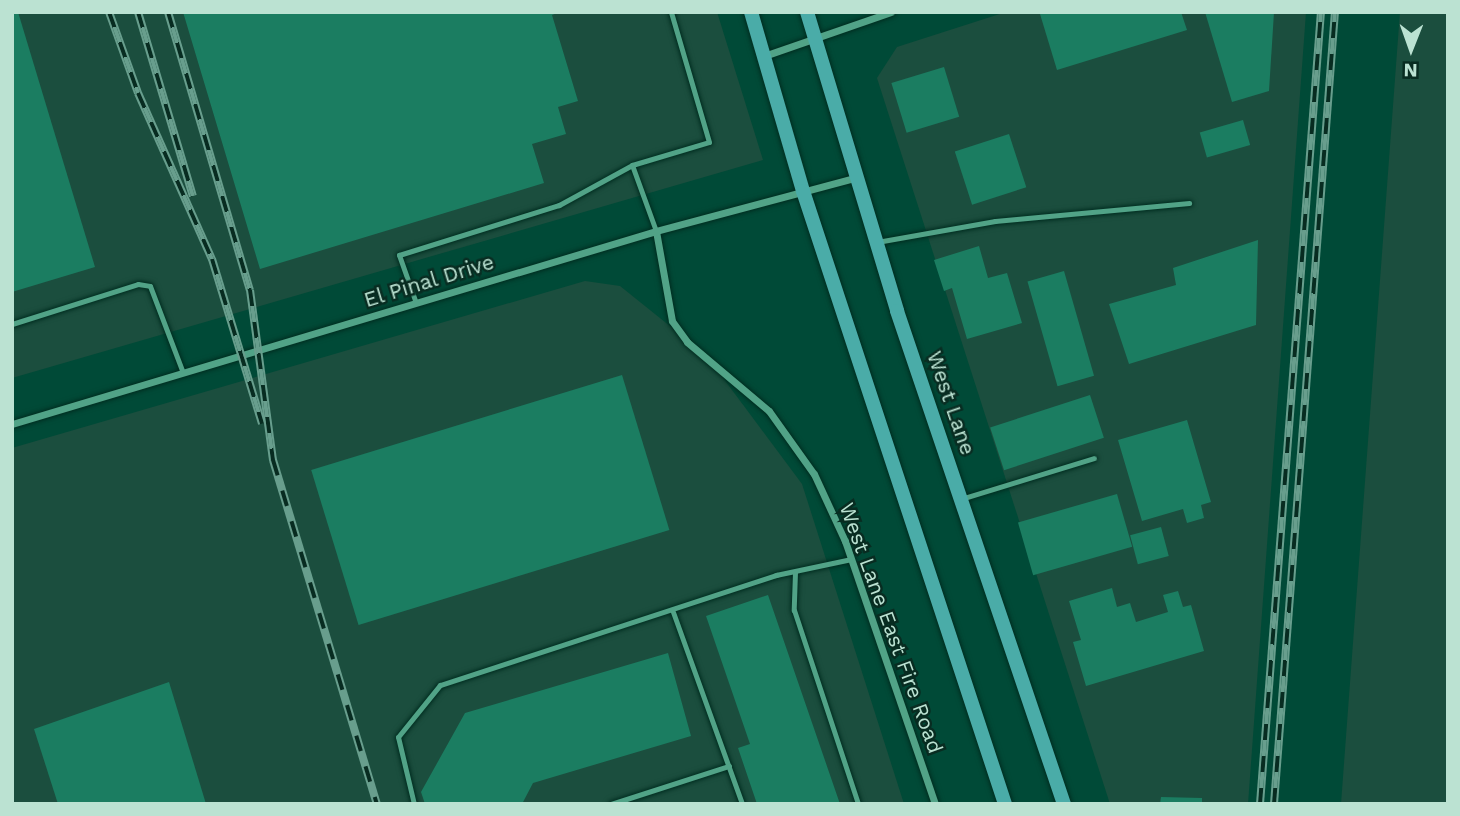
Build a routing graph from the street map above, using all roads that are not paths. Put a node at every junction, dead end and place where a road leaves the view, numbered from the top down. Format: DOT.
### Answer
graph roads {
  1 [pos="671,12"];
  2 [pos="751,12"];
  3 [pos="807,12"];
  4 [pos="891,12"];
  5 [pos="816,38"];
  6 [pos="764,56"];
  7 [pos="632,165"];
  8 [pos="857,177"];
  9 [pos="803,191"];
  10 [pos="1189,203"];
  11 [pos="656,231"];
  12 [pos="877,242"];
  13 [pos="416,303"];
  14 [pos="12,324"];
  15 [pos="183,373"];
  16 [pos="12,425"];
  17 [pos="1094,458"];
  18 [pos="961,499"];
  19 [pos="851,559"];
  20 [pos="796,572"];
  21 [pos="673,612"];
  22 [pos="729,766"];
  23 [pos="414,804"];
  24 [pos="611,804"];
  25 [pos="742,804"];
  26 [pos="858,804"];
  27 [pos="935,804"];
  28 [pos="1005,804"];
  29 [pos="1064,804"];
  1 -- 7 [label="lane"];
  2 -- 6 [label="main road"];
  3 -- 5 [label="main road, West Lane"];
  4 -- 5 [label="street"];
  5 -- 6 [label="street"];
  5 -- 8 [label="main road, West Lane"];
  6 -- 9 [label="main road"];
  7 -- 11 [label="lane"];
  7 -- 13 [label="lane"];
  8 -- 9 [label="street, El Pinal Drive"];
  8 -- 12 [label="main road, West Lane"];
  9 -- 11 [label="street, El Pinal Drive"];
  9 -- 28 [label="main road"];
  10 -- 12 [label="lane"];
  11 -- 13 [label="street, El Pinal Drive"];
  11 -- 19 [label="street, West Lane East Fire Road"];
  12 -- 18 [label="main road, West Lane"];
  13 -- 15 [label="street, El Pinal Drive"];
  14 -- 15 [label="lane"];
  15 -- 16 [label="street, El Pinal Drive"];
  17 -- 18 [label="lane"];
  18 -- 29 [label="main road, West Lane"];
  19 -- 20 [label="lane"];
  19 -- 27 [label="street, West Lane East Fire Road"];
  20 -- 21 [label="lane"];
  20 -- 26 [label="lane"];
  21 -- 22 [label="lane"];
  21 -- 23 [label="lane"];
  22 -- 24 [label="lane"];
  22 -- 25 [label="lane"];
}
